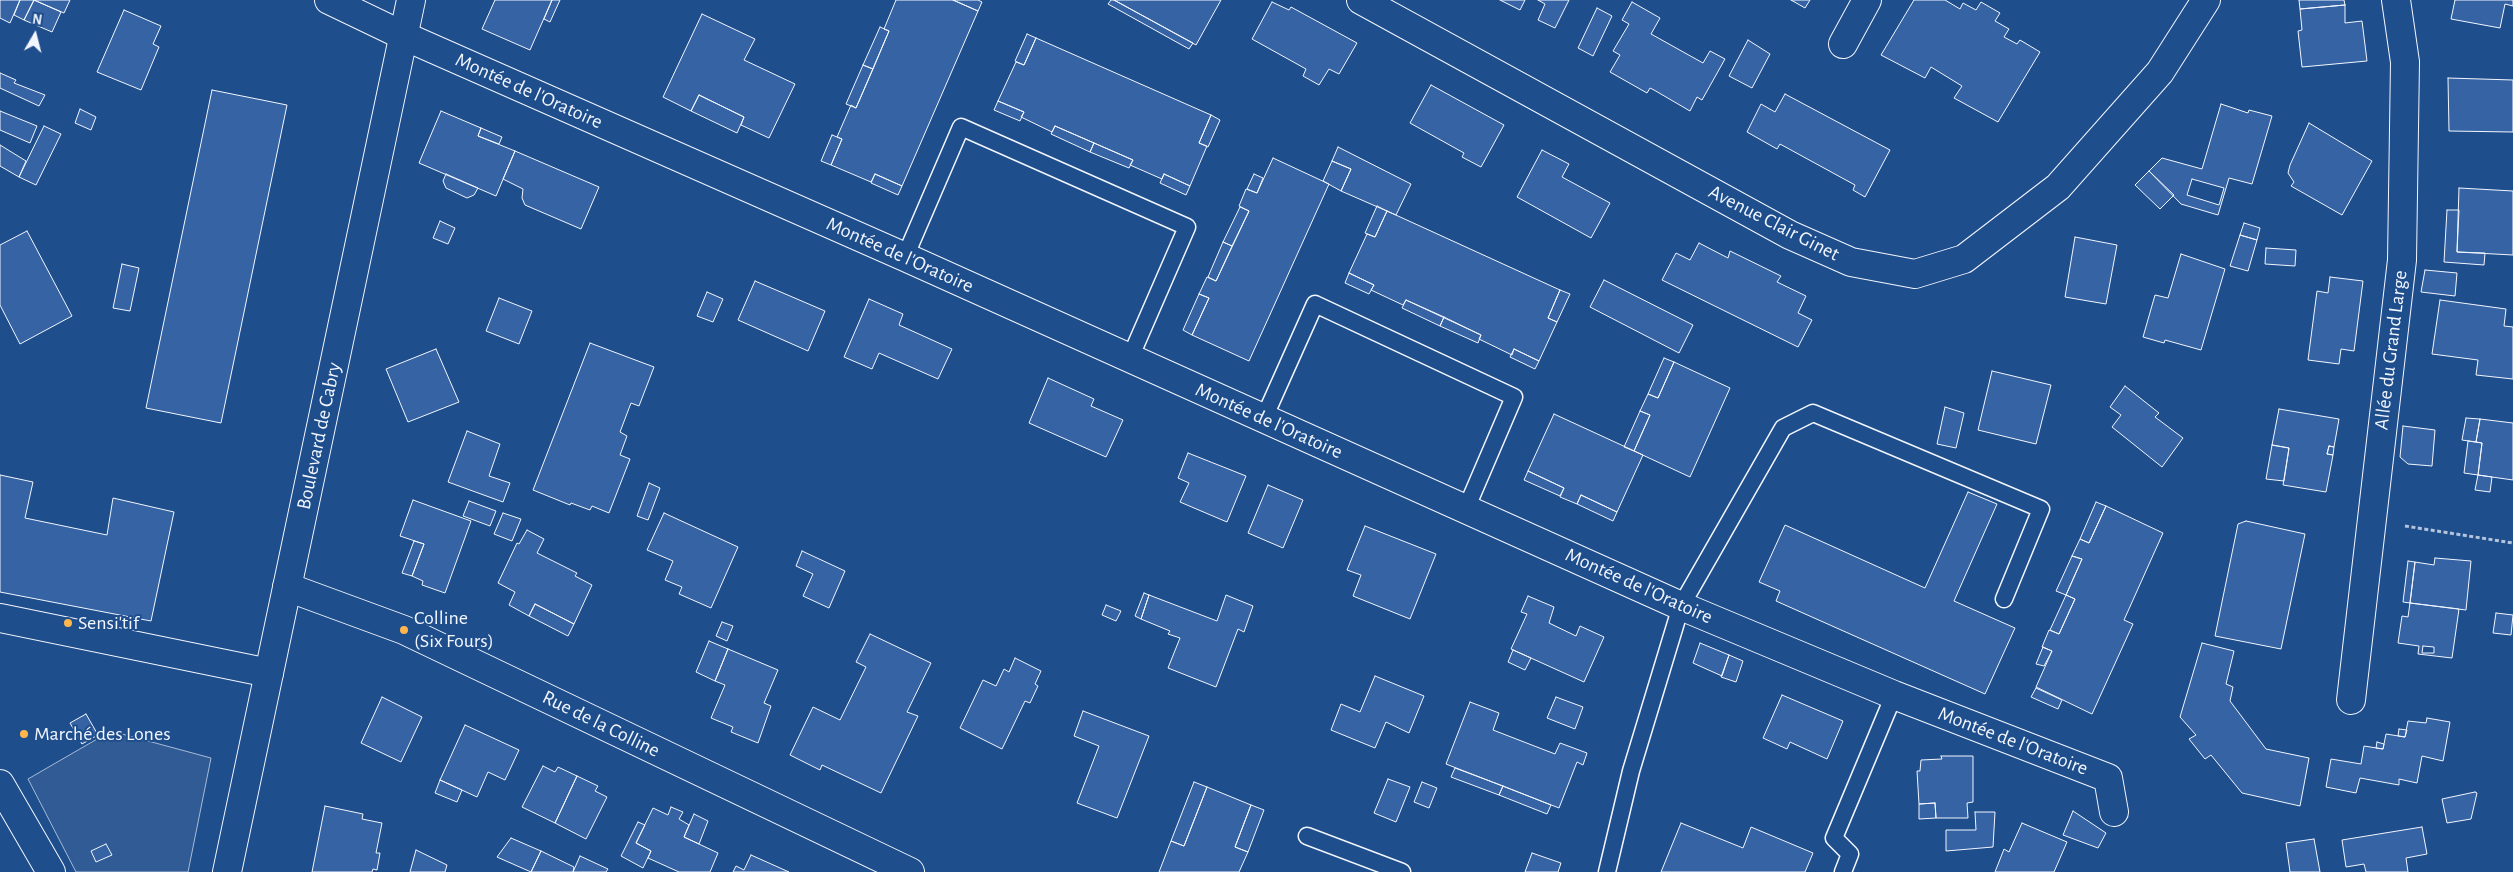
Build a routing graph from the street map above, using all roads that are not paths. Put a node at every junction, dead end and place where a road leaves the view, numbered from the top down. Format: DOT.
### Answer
graph roads {
  1 [pos="329,0"];
  2 [pos="411,0"];
  3 [pos="1360,0"];
  4 [pos="1868,0"];
  5 [pos="2206,0"];
  6 [pos="2396,0"];
  7 [pos="404,36"];
  8 [pos="1843,44"];
  9 [pos="905,257"];
  10 [pos="1130,358"];
  11 [pos="1264,418"];
  12 [pos="1466,509"];
  13 [pos="287,587"];
  14 [pos="2004,599"];
  15 [pos="1681,606"];
  16 [pos="0,618"];
  17 [pos="269,673"];
  18 [pos="1894,696"];
  19 [pos="2351,700"];
  20 [pos="0,784"];
  21 [pos="2114,812"];
  22 [pos="1307,836"];
  23 [pos="51,872"];
  24 [pos="227,872"];
  25 [pos="910,872"];
  26 [pos="1402,872"];
  27 [pos="1607,872"];
  28 [pos="1843,872"];
  1 -- 7 [label="street, Montée de l'Oratoire"];
  2 -- 7 [label="street, Boulevard de Cabry"];
  3 -- 5 [label="street, Avenue Clair Ginet"];
  4 -- 8 [label="street"];
  6 -- 19 [label="street, Allée du Grand Large"];
  7 -- 9 [label="street, Montée de l'Oratoire"];
  7 -- 13 [label="street, Boulevard de Cabry"];
  9 -- 10 [label="street, Montée de l'Oratoire"];
  9 -- 10 [label="lane"];
  10 -- 11 [label="street, Montée de l'Oratoire"];
  11 -- 12 [label="street, Montée de l'Oratoire"];
  11 -- 12 [label="lane"];
  12 -- 15 [label="street, Montée de l'Oratoire"];
  13 -- 17 [label="street, Boulevard de Cabry"];
  13 -- 25 [label="street, Rue de la Colline"];
  14 -- 15 [label="lane"];
  15 -- 18 [label="street, Montée de l'Oratoire"];
  15 -- 27 [label="lane"];
  16 -- 17 [label="street"];
  17 -- 24 [label="street, Boulevard de Cabry"];
  18 -- 21 [label="street, Montée de l'Oratoire"];
  18 -- 28 [label="lane"];
  20 -- 23 [label="street"];
  22 -- 26 [label="lane"];
}
